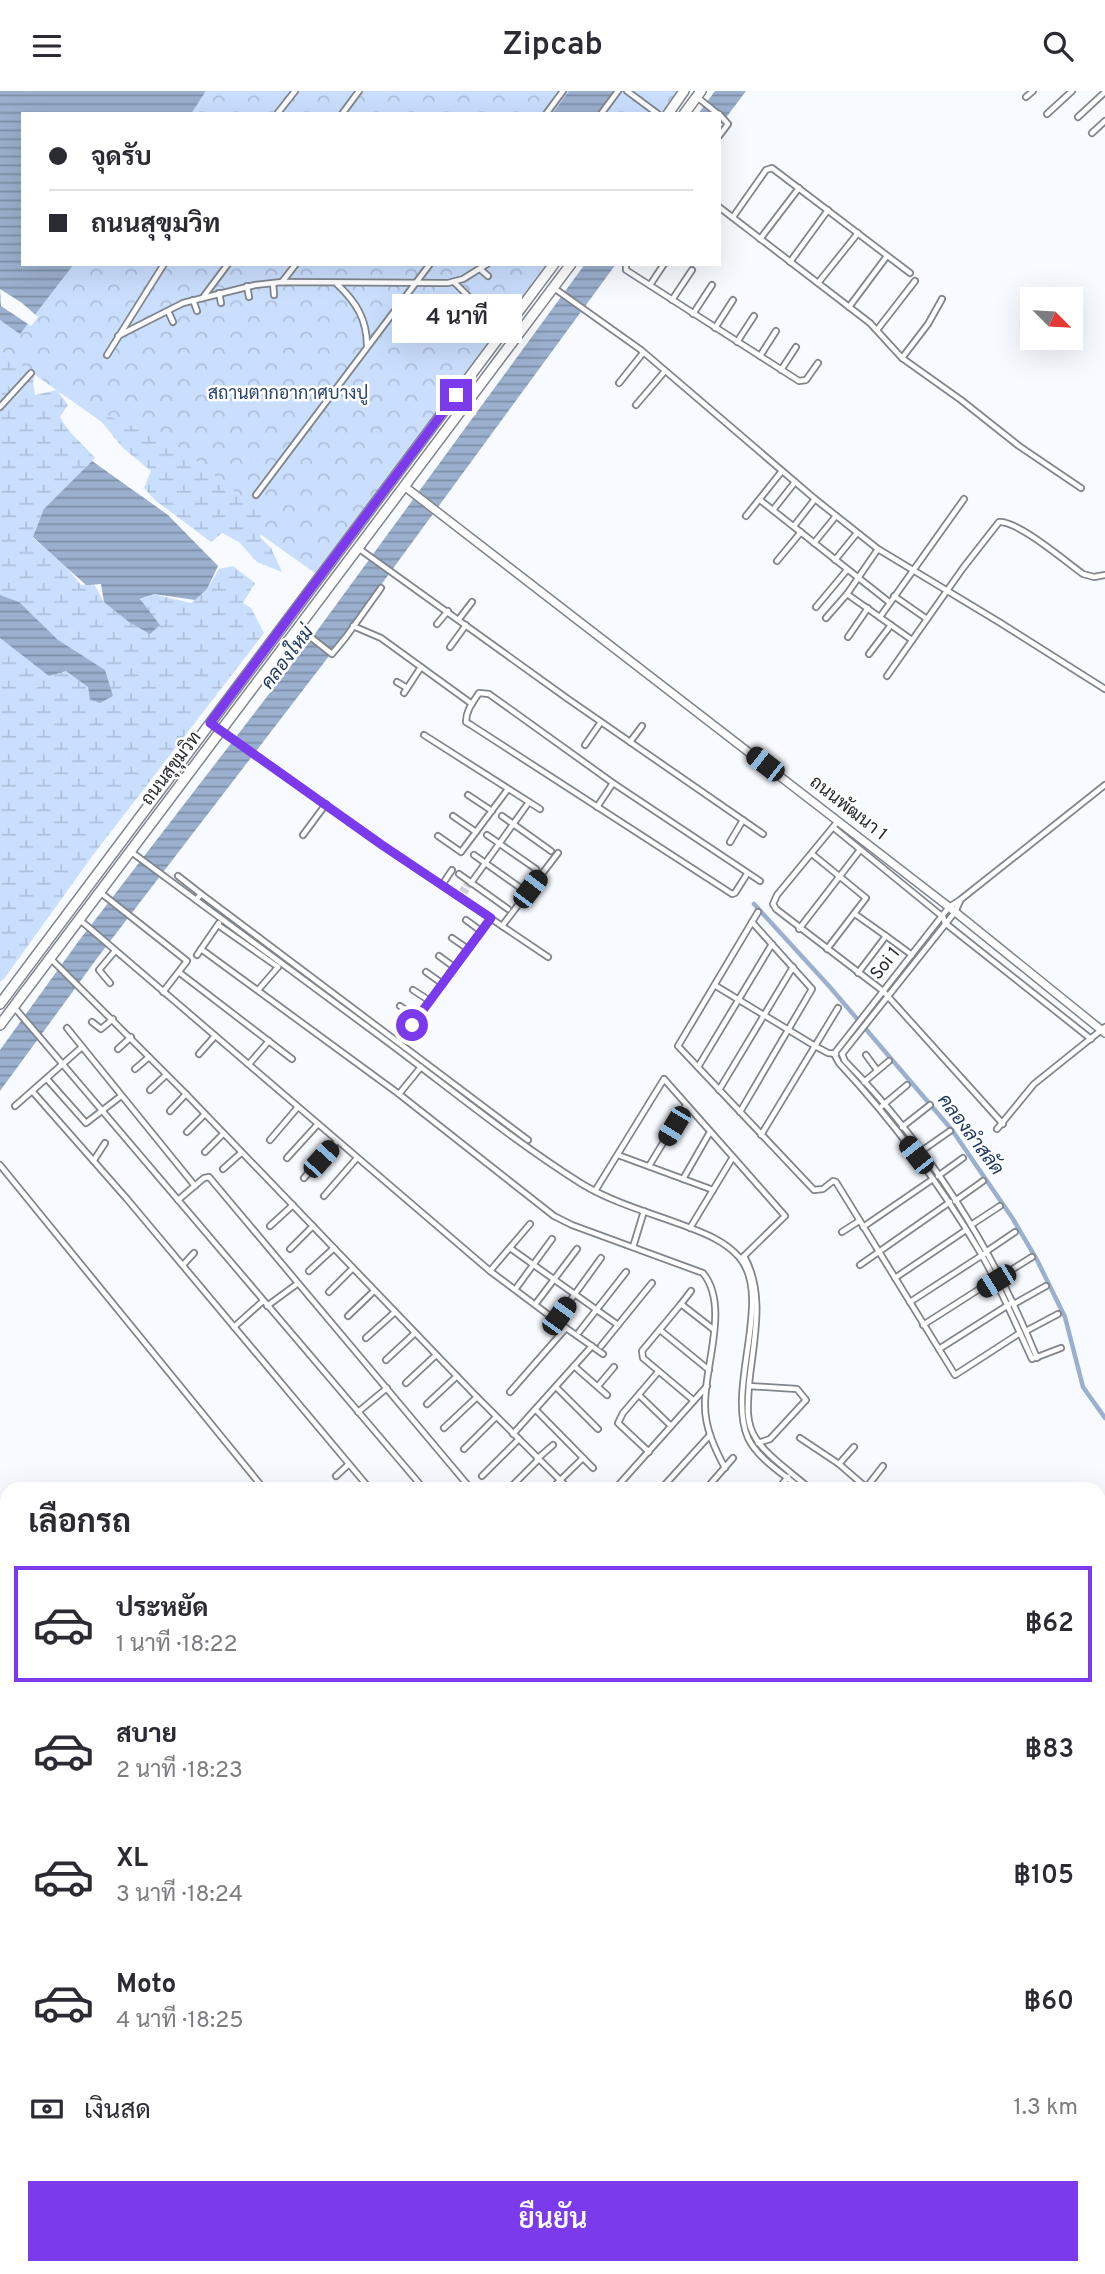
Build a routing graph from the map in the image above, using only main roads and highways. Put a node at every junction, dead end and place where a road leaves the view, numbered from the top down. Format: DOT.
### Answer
graph roads {
  1 [pos="684,91"];
  2 [pos="700,97"];
  3 [pos="669,112"];
  4 [pos="686,112"];
  5 [pos="553,266"];
  6 [pos="570,266"];
  7 [pos="408,489"];
  8 [pos="0,1004"];
  9 [pos="0,1025"];
  10 [pos="1104,1030"];
  1 -- 3 [label="highway"];
  2 -- 4 [label="highway"];
  5 -- 8 [label="highway, ถนนสุขุมวิท"];
  6 -- 7 [label="highway, ถนนสุขุมวิท"];
  7 -- 9 [label="highway, ถนนสุขุมวิท"];
  7 -- 10 [label="main road, ถนนพัฒนา 1"];
}
